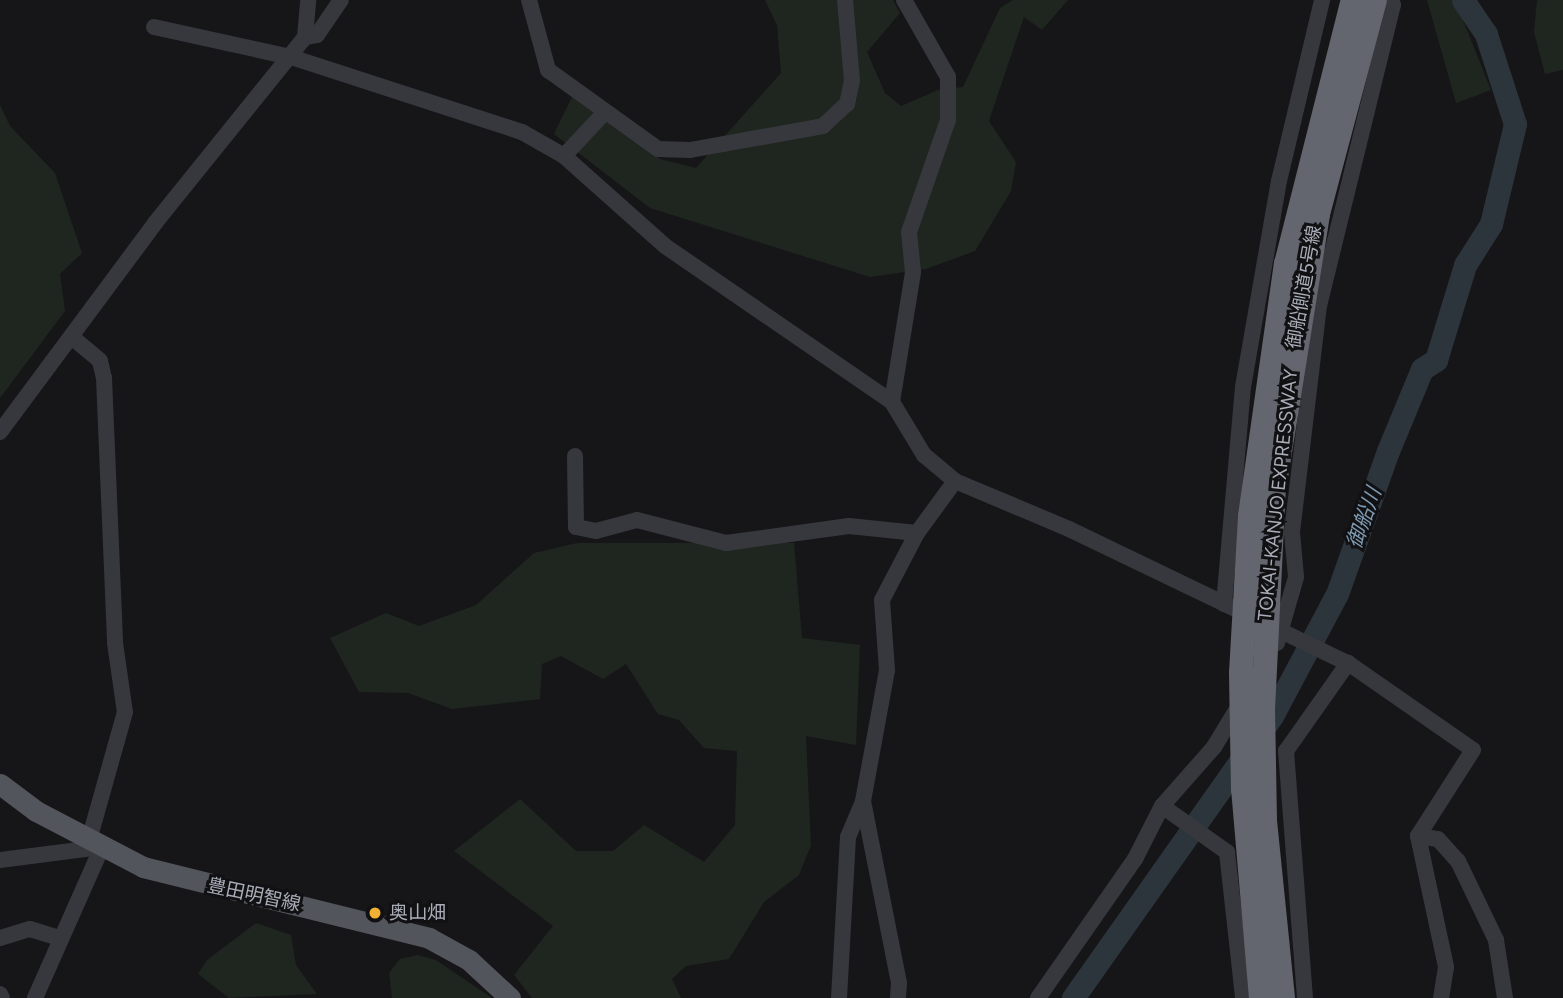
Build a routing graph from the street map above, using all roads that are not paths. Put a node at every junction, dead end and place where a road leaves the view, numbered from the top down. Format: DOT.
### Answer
graph roads {
  1 [pos="308,0"];
  2 [pos="341,0"];
  3 [pos="529,0"];
  4 [pos="845,0"];
  5 [pos="904,0"];
  6 [pos="1322,0"];
  7 [pos="1353,0"];
  8 [pos="1375,0"];
  9 [pos="1382,0"];
  10 [pos="154,27"];
  11 [pos="306,37"];
  12 [pos="291,57"];
  13 [pos="605,111"];
  14 [pos="564,156"];
  15 [pos="1279,181"];
  16 [pos="1340,204"];
  17 [pos="74,338"];
  18 [pos="1243,387"];
  19 [pos="891,401"];
  20 [pos="1306,417"];
  21 [pos="0,432"];
  22 [pos="575,456"];
  23 [pos="955,481"];
  24 [pos="917,533"];
  25 [pos="1224,604"];
  26 [pos="1285,636"];
  27 [pos="1348,663"];
  28 [pos="0,784"];
  29 [pos="863,801"];
  30 [pos="1166,809"];
  31 [pos="1418,835"];
  32 [pos="95,844"];
  33 [pos="0,860"];
  34 [pos="1295,880"];
  35 [pos="1233,896"];
  36 [pos="0,938"];
  37 [pos="61,938"];
  38 [pos="34,998"];
  39 [pos="510,998"];
  40 [pos="839,998"];
  41 [pos="898,998"];
  42 [pos="1038,998"];
  43 [pos="1243,998"];
  44 [pos="1261,998"];
  45 [pos="1283,998"];
  46 [pos="1305,998"];
  47 [pos="1441,998"];
  48 [pos="1505,998"];
  1 -- 11 [label="street"];
  2 -- 11 [label="street"];
  3 -- 13 [label="street"];
  4 -- 13 [label="street"];
  5 -- 19 [label="street"];
  6 -- 15 [label="street"];
  7 -- 44 [label="highway, TOKAI-KANJO EXPRESSWAY"];
  8 -- 45 [label="highway, TOKAI-KANJO EXPRESSWAY"];
  9 -- 16 [label="street, 御船側道5号線"];
  10 -- 12 [label="street"];
  11 -- 12 [label="street"];
  12 -- 14 [label="street"];
  12 -- 17 [label="street"];
  13 -- 14 [label="street"];
  14 -- 19 [label="street"];
  15 -- 16 [label="street"];
  15 -- 18 [label="street"];
  16 -- 20 [label="street, 御船側道5号線"];
  17 -- 21 [label="street"];
  17 -- 32 [label="street"];
  18 -- 20 [label="street"];
  18 -- 25 [label="street"];
  19 -- 23 [label="street"];
  20 -- 26 [label="street, 御船側道5号線"];
  22 -- 24 [label="street"];
  23 -- 24 [label="street"];
  23 -- 25 [label="street"];
  24 -- 29 [label="street"];
  25 -- 26 [label="street"];
  26 -- 27 [label="street"];
  26 -- 30 [label="street, 御船側道5号線"];
  27 -- 31 [label="street"];
  27 -- 34 [label="street"];
  28 -- 32 [label="main road, 豊田明智線"];
  29 -- 40 [label="street"];
  29 -- 41 [label="street"];
  30 -- 35 [label="street"];
  30 -- 42 [label="street, 御船側道5号線"];
  31 -- 47 [label="street"];
  31 -- 48 [label="street"];
  32 -- 33 [label="street"];
  32 -- 37 [label="street"];
  32 -- 39 [label="main road, 豊田明智線"];
  34 -- 35 [label="street"];
  34 -- 46 [label="street"];
  35 -- 43 [label="street"];
  36 -- 37 [label="street"];
  37 -- 38 [label="street"];
}
